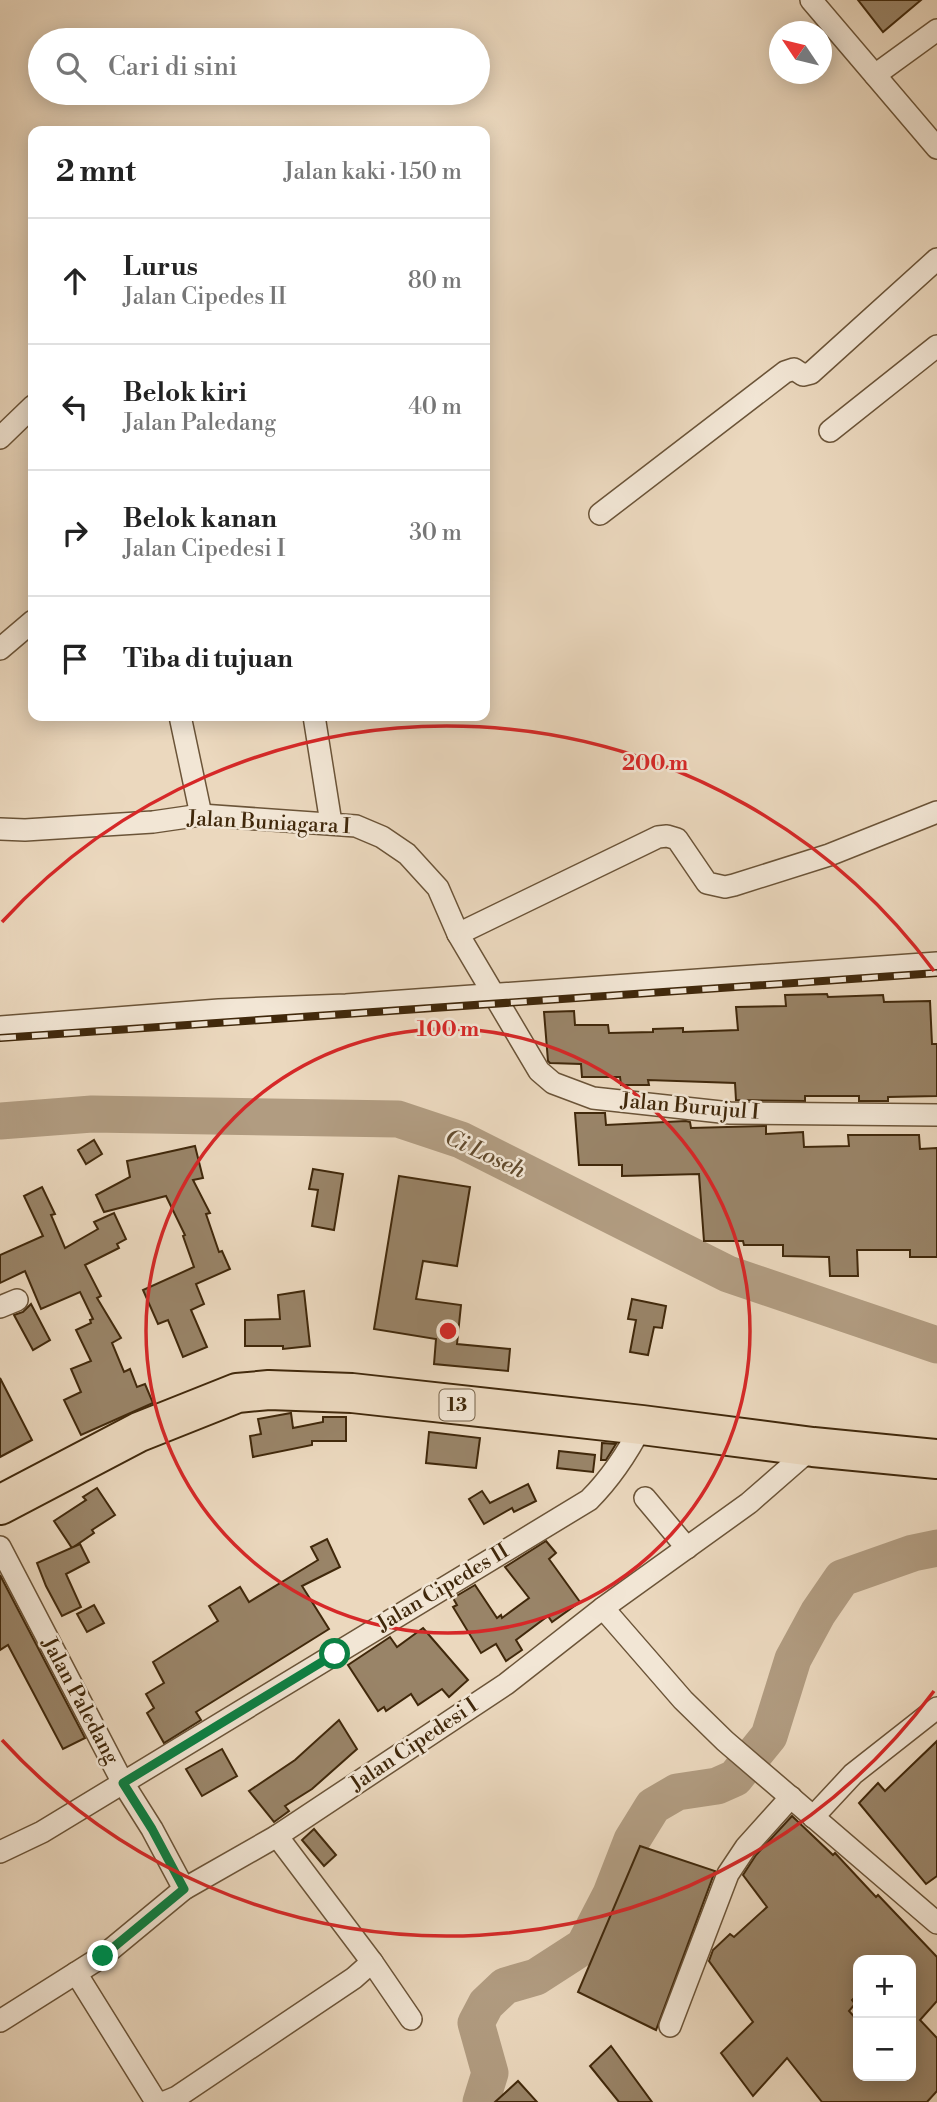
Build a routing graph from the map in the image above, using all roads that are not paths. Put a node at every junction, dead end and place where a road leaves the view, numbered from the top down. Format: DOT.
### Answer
graph roads {
  1 [pos="811,0"];
  2 [pos="937,30"];
  3 [pos="875,75"];
  4 [pos="937,148"];
  5 [pos="937,259"];
  6 [pos="937,346"];
  7 [pos="28,411"];
  8 [pos="830,431"];
  9 [pos="0,438"];
  10 [pos="600,514"];
  11 [pos="28,625"];
  12 [pos="0,649"];
  13 [pos="181,721"];
  14 [pos="315,721"];
  15 [pos="937,812"];
  16 [pos="201,816"];
  17 [pos="331,823"];
  18 [pos="0,829"];
  19 [pos="458,934"];
  20 [pos="937,963"];
  21 [pos="495,994"];
  22 [pos="0,1027"];
  23 [pos="937,1115"];
  24 [pos="642,1425"];
  25 [pos="813,1447"];
  26 [pos="937,1459"];
  27 [pos="645,1499"];
  28 [pos="0,1504"];
  29 [pos="0,1547"];
  30 [pos="687,1548"];
  31 [pos="603,1608"];
  32 [pos="937,1708"];
  33 [pos="123,1783"];
  34 [pos="791,1797"];
  35 [pos="813,1817"];
  36 [pos="277,1836"];
  37 [pos="0,1852"];
  38 [pos="184,1889"];
  39 [pos="937,1923"];
  40 [pos="372,1962"];
  41 [pos="76,1973"];
  42 [pos="411,2019"];
  43 [pos="0,2021"];
  44 [pos="670,2026"];
  45 [pos="163,2102"];
  1 -- 3 [label="street"];
  2 -- 3 [label="street"];
  3 -- 4 [label="street"];
  5 -- 10 [label="street"];
  6 -- 8 [label="street"];
  7 -- 9 [label="street"];
  11 -- 12 [label="street"];
  13 -- 16 [label="street"];
  14 -- 17 [label="street"];
  15 -- 19 [label="street"];
  16 -- 17 [label="street, Jalan Buniagara I"];
  16 -- 18 [label="street, Jalan Buniagara I"];
  17 -- 19 [label="street, Jalan Buniagara I"];
  19 -- 21 [label="street, Jalan Buniagara I"];
  20 -- 21 [label="street"];
  21 -- 22 [label="street"];
  21 -- 23 [label="street, Jalan Burujul I"];
  24 -- 25 [label="highway, 13"];
  24 -- 28 [label="highway, 13"];
  24 -- 33 [label="street, Jalan Cipedes II"];
  25 -- 26 [label="highway, 13"];
  25 -- 30 [label="street, Jalan Cipedesi I"];
  27 -- 30 [label="street"];
  29 -- 33 [label="street, Jalan Paledang"];
  30 -- 31 [label="street, Jalan Cipedesi I"];
  31 -- 34 [label="street"];
  31 -- 36 [label="street, Jalan Cipedesi I"];
  32 -- 35 [label="street"];
  33 -- 37 [label="street, Jalan Cipedes II"];
  33 -- 38 [label="street, Jalan Paledang"];
  34 -- 35 [label="street"];
  34 -- 44 [label="street"];
  35 -- 39 [label="street"];
  36 -- 38 [label="street, Jalan Cipedesi I"];
  36 -- 40 [label="street"];
  38 -- 41 [label="street, Jalan Cipedesi I"];
  40 -- 42 [label="street"];
  40 -- 45 [label="street"];
  41 -- 43 [label="street, Jalan Cipedesi I"];
  41 -- 45 [label="street"];
}
